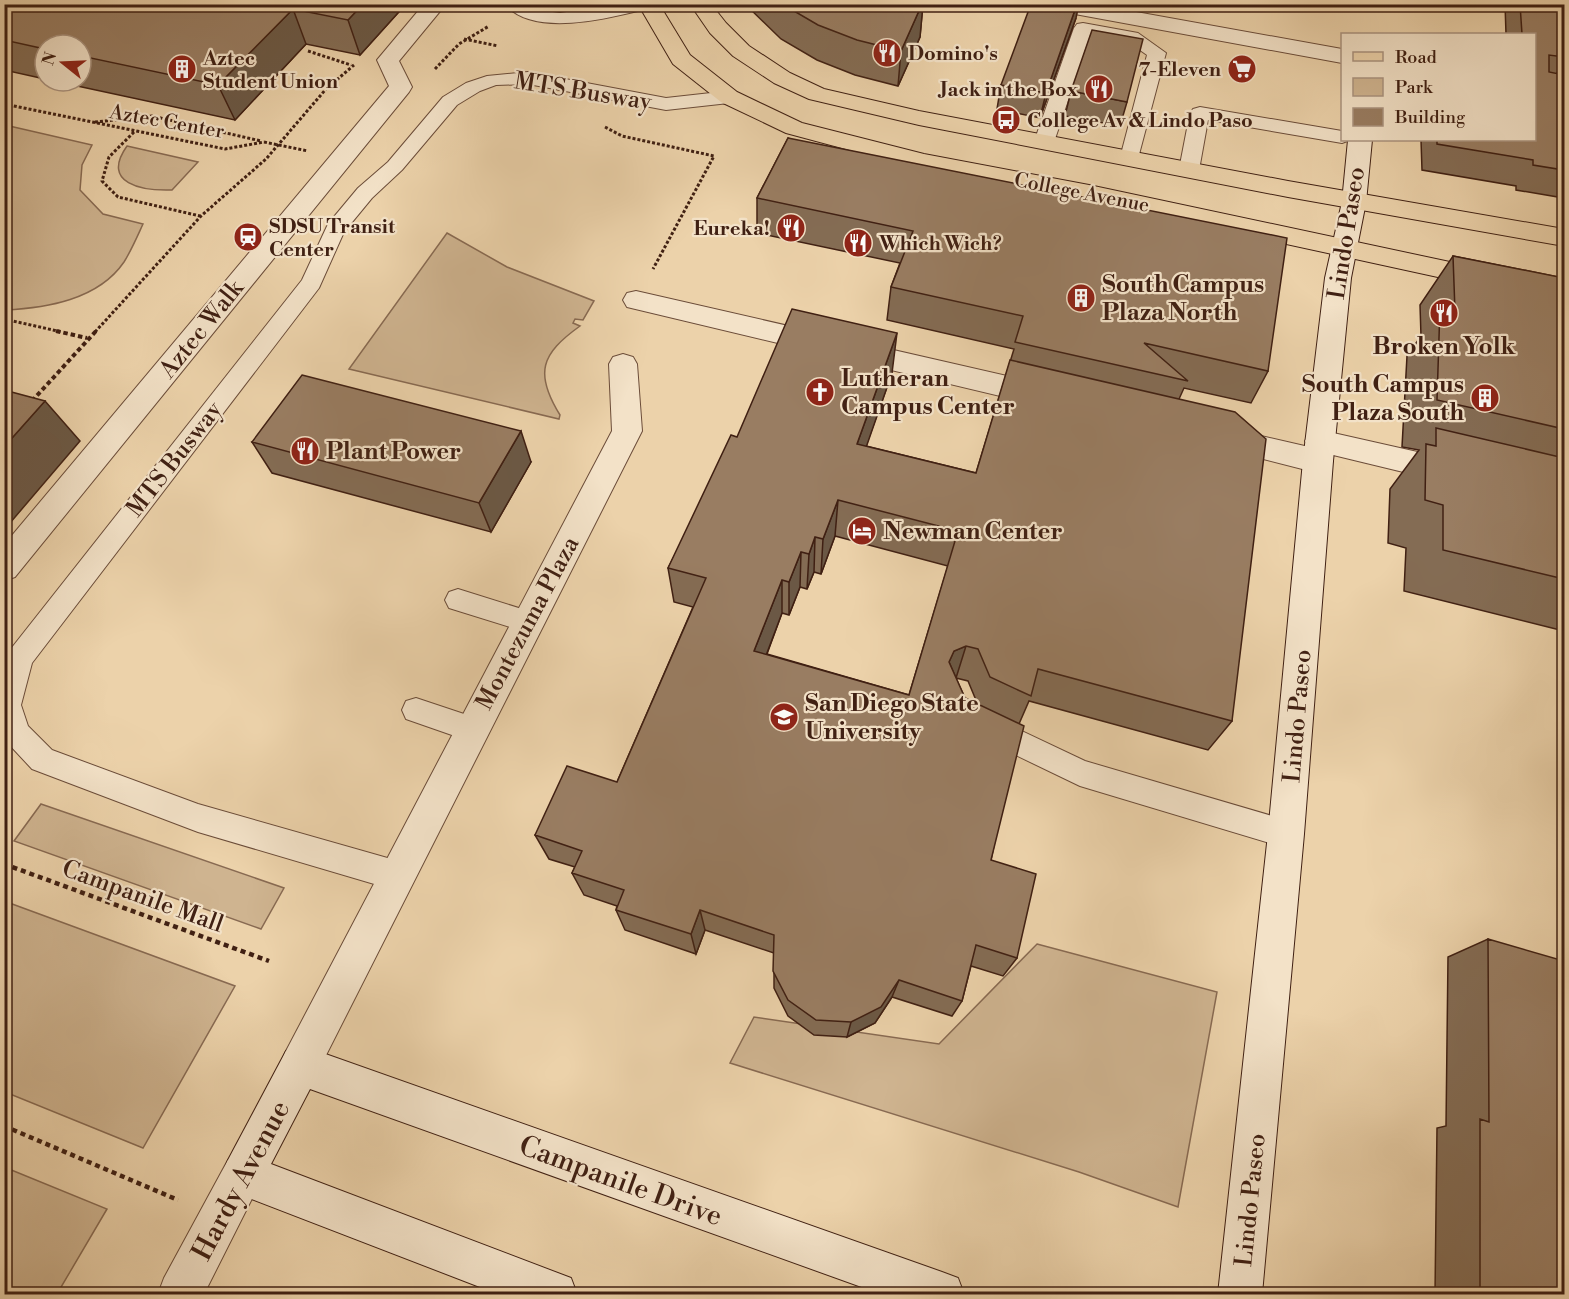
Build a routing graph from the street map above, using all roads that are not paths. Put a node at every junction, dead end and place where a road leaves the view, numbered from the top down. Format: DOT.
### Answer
graph roads {
  1 [pos="436,4"];
  2 [pos="513,4"];
  3 [pos="646,4"];
  4 [pos="700,4"];
  5 [pos="1053,4"];
  6 [pos="1134,20"];
  7 [pos="1341,56"];
  8 [pos="729,97"];
  9 [pos="1341,137"];
  10 [pos="1359,141"];
  11 [pos="1044,142"];
  12 [pos="1130,158"];
  13 [pos="1189,170"];
  14 [pos="1354,202"];
  15 [pos="1564,238"];
  16 [pos="1343,247"];
  17 [pos="1564,292"];
  18 [pos="636,300"];
  19 [pos="623,364"];
  20 [pos="1073,403"];
  21 [pos="1198,432"];
  22 [pos="1319,451"];
  23 [pos="1483,479"];
  24 [pos="4,568"];
  25 [pos="458,600"];
  26 [pos="529,622"];
  27 [pos="964,709"];
  28 [pos="416,710"];
  29 [pos="472,729"];
  30 [pos="1286,834"];
  31 [pos="398,876"];
  32 [pos="300,1065"];
  33 [pos="243,1175"];
  34 [pos="180,1294"];
  35 [pos="555,1294"];
  36 [pos="942,1294"];
  37 [pos="1240,1294"];
  1 -- 24 [label="street, Aztec Walk"];
  2 -- 3 [label="lane"];
  3 -- 8 [label="main road, College Avenue"];
  4 -- 11 [label="main road, College Avenue"];
  5 -- 6 [label="street"];
  6 -- 7 [label="street"];
  6 -- 11 [label="lane"];
  6 -- 12 [label="lane"];
  8 -- 16 [label="main road, College Avenue"];
  8 -- 31 [label="lane, MTS Busway"];
  9 -- 13 [label="lane"];
  10 -- 14 [label="street, Lindo Paseo"];
  11 -- 12 [label="main road, College Avenue"];
  12 -- 13 [label="main road, College Avenue"];
  13 -- 14 [label="main road, College Avenue"];
  14 -- 15 [label="main road, College Avenue"];
  14 -- 16 [label="street, Lindo Paseo"];
  16 -- 17 [label="main road, College Avenue"];
  16 -- 22 [label="street, Lindo Paseo"];
  18 -- 20 [label="street"];
  19 -- 26 [label="street, Montezuma Plaza"];
  21 -- 22 [label="street"];
  22 -- 23 [label="street"];
  22 -- 30 [label="street, Lindo Paseo"];
  25 -- 26 [label="lane"];
  26 -- 29 [label="street, Montezuma Plaza"];
  27 -- 30 [label="lane"];
  28 -- 29 [label="lane"];
  29 -- 31 [label="street, Montezuma Plaza"];
  30 -- 37 [label="street, Lindo Paseo"];
  31 -- 32 [label="street, Montezuma Plaza"];
  32 -- 33 [label="street, Hardy Avenue"];
  32 -- 36 [label="street, Campanile Drive"];
  33 -- 34 [label="street, Hardy Avenue"];
  33 -- 35 [label="street"];
}
